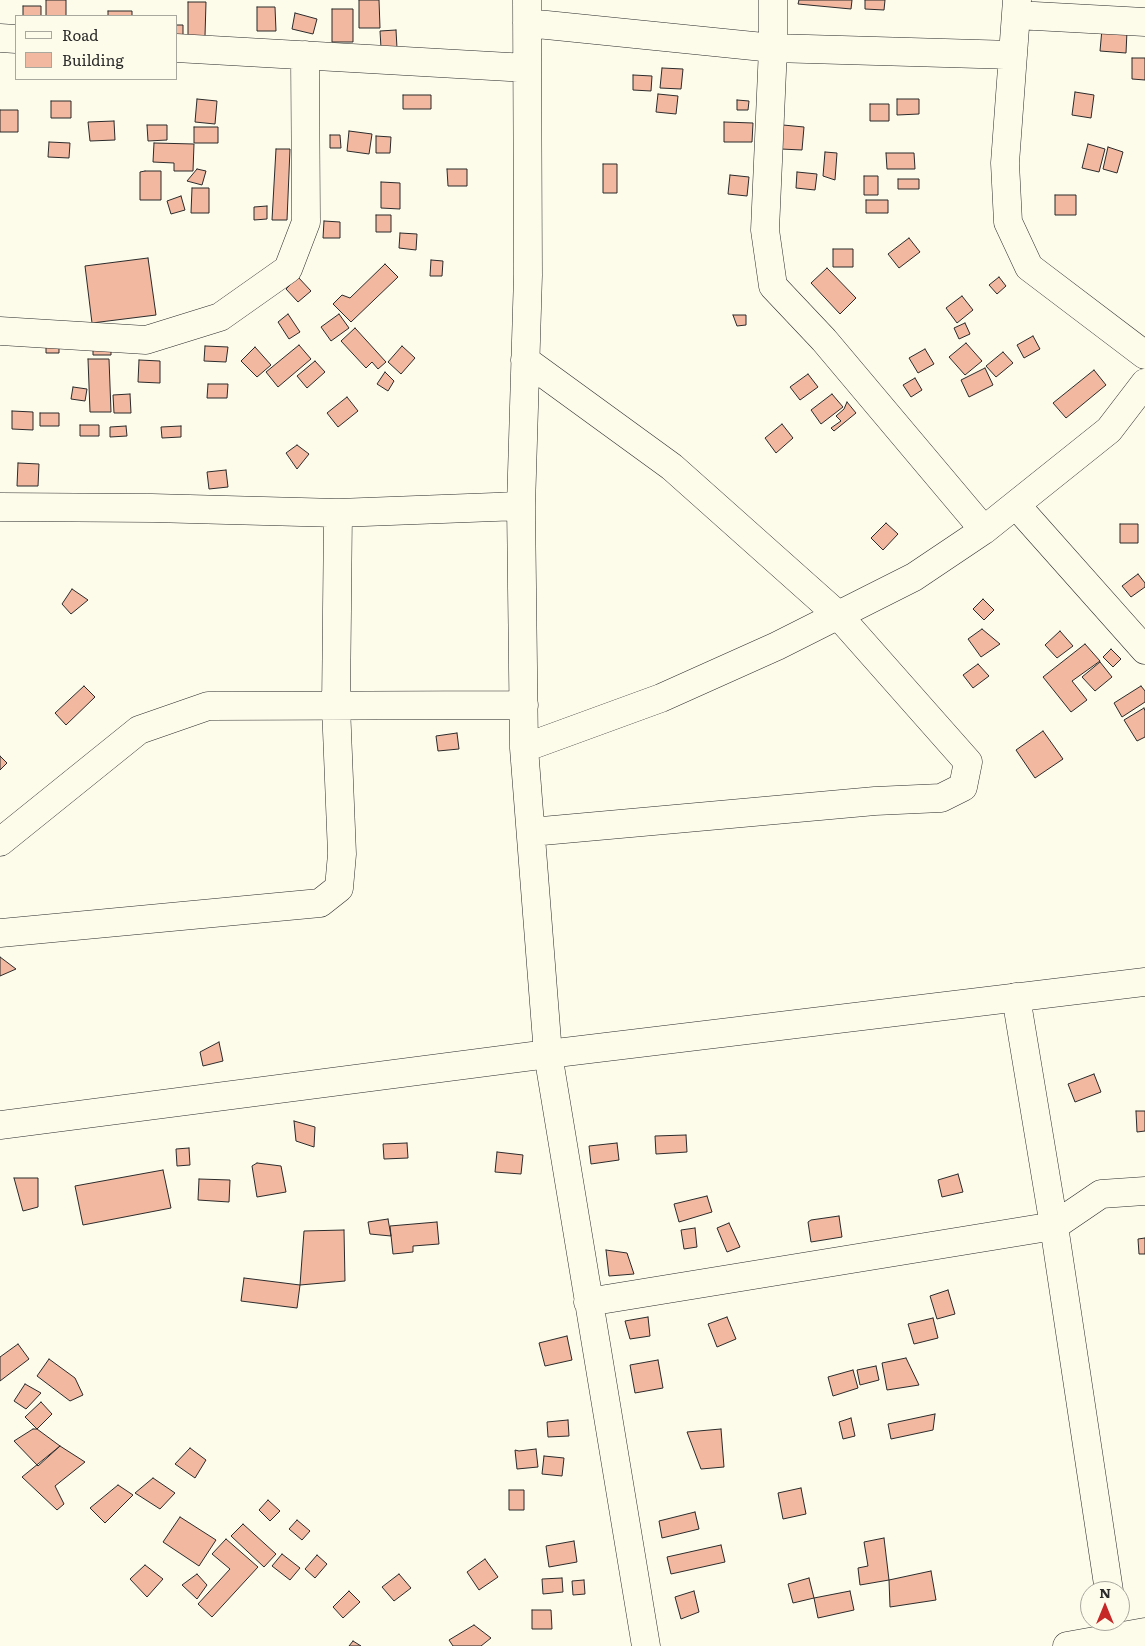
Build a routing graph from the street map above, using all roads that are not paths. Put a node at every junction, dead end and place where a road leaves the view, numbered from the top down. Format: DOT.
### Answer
graph roads {
  1 [pos="773,0"];
  2 [pos="1016,8"];
  3 [pos="527,12"];
  4 [pos="1145,22"];
  5 [pos="0,38"];
  6 [pos="15,39"];
  7 [pos="178,48"];
  8 [pos="773,48"];
  9 [pos="304,55"];
  10 [pos="1013,55"];
  11 [pos="528,68"];
  12 [pos="0,331"];
  13 [pos="1145,355"];
  14 [pos="526,360"];
  15 [pos="1145,383"];
  16 [pos="1016,505"];
  17 [pos="521,506"];
  18 [pos="0,507"];
  19 [pos="338,513"];
  20 [pos="984,530"];
  21 [pos="838,615"];
  22 [pos="1145,650"];
  23 [pos="524,705"];
  24 [pos="336,706"];
  25 [pos="524,748"];
  26 [pos="531,832"];
  27 [pos="0,842"];
  28 [pos="0,933"];
  29 [pos="1145,982"];
  30 [pos="1016,997"];
  31 [pos="548,1054"];
  32 [pos="0,1125"];
  33 [pos="1145,1191"];
  34 [pos="1054,1226"];
  35 [pos="588,1302"];
  36 [pos="1107,1581"];
  37 [pos="1145,1632"];
  38 [pos="1115,1635"];
  39 [pos="646,1646"];
  40 [pos="1067,1646"];
  1 -- 8 [label="street"];
  2 -- 4 [label="street"];
  2 -- 10 [label="street"];
  3 -- 8 [label="street"];
  3 -- 11 [label="street"];
  5 -- 6 [label="street"];
  7 -- 9 [label="street"];
  8 -- 10 [label="street"];
  8 -- 20 [label="street"];
  9 -- 11 [label="street"];
  9 -- 12 [label="street"];
  10 -- 13 [label="street"];
  11 -- 14 [label="street"];
  14 -- 17 [label="street"];
  14 -- 21 [label="street"];
  15 -- 16 [label="street"];
  16 -- 20 [label="street"];
  16 -- 22 [label="street"];
  17 -- 19 [label="street"];
  17 -- 23 [label="street"];
  18 -- 19 [label="street"];
  19 -- 24 [label="street"];
  20 -- 21 [label="street"];
  21 -- 25 [label="street"];
  21 -- 26 [label="street"];
  23 -- 24 [label="street"];
  23 -- 25 [label="street"];
  24 -- 27 [label="street"];
  24 -- 28 [label="street"];
  25 -- 26 [label="street"];
  26 -- 31 [label="street"];
  29 -- 30 [label="street"];
  30 -- 31 [label="street"];
  30 -- 34 [label="street"];
  31 -- 32 [label="street"];
  31 -- 35 [label="street"];
  33 -- 34 [label="street"];
  34 -- 35 [label="street"];
  34 -- 36 [label="street"];
  35 -- 39 [label="street"];
  37 -- 38 [label="street"];
  38 -- 40 [label="street"];
}
